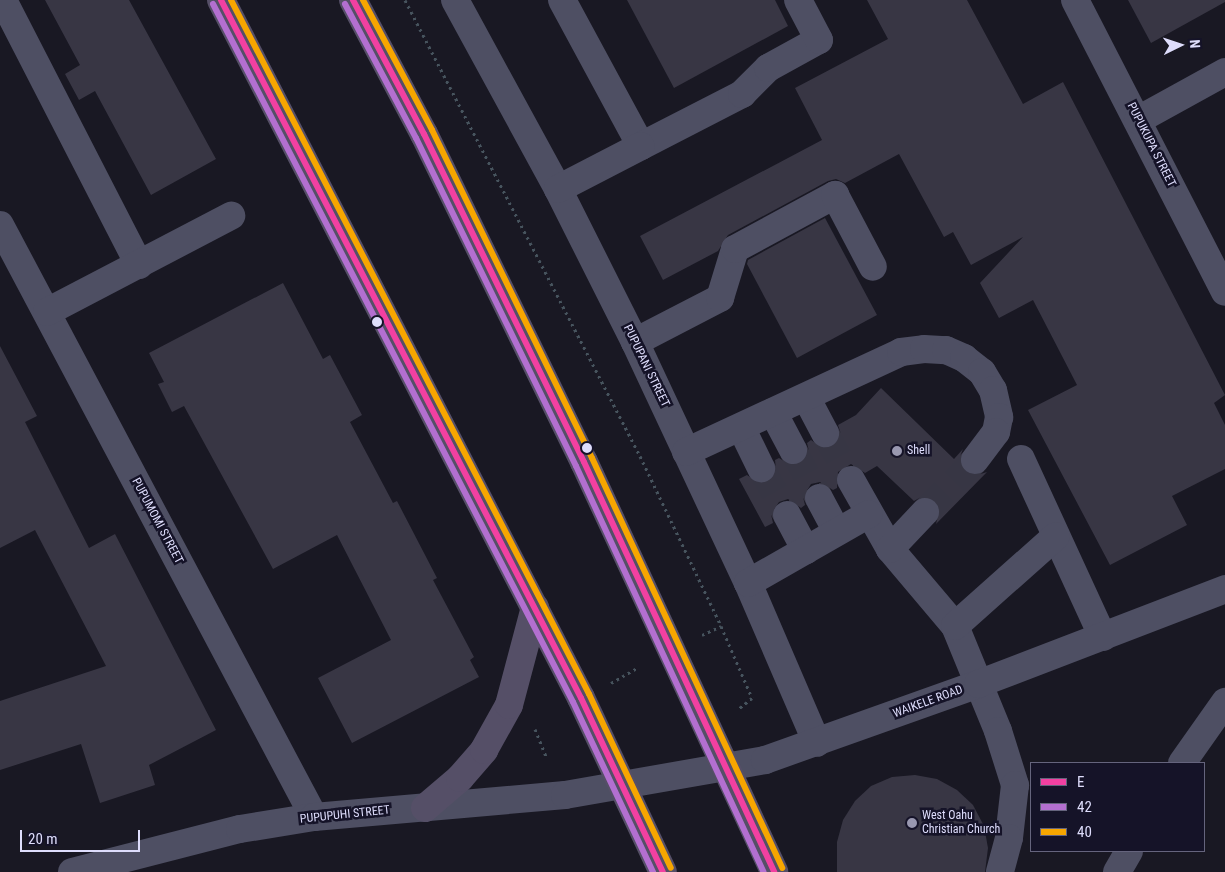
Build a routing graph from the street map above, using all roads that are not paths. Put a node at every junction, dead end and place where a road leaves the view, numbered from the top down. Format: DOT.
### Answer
graph roads {
  1 [pos="3,0"];
  2 [pos="220,0"];
  3 [pos="353,0"];
  4 [pos="455,0"];
  5 [pos="562,0"];
  6 [pos="798,0"];
  7 [pos="1075,0"];
  8 [pos="1225,72"];
  9 [pos="1138,120"];
  10 [pos="642,146"];
  11 [pos="558,189"];
  12 [pos="231,216"];
  13 [pos="0,224"];
  14 [pos="139,265"];
  15 [pos="873,267"];
  16 [pos="1225,292"];
  17 [pos="47,312"];
  18 [pos="634,342"];
  19 [pos="806,396"];
  20 [pos="773,412"];
  21 [pos="741,427"];
  22 [pos="825,433"];
  23 [pos="793,450"];
  24 [pos="686,452"];
  25 [pos="975,460"];
  26 [pos="1020,460"];
  27 [pos="761,468"];
  28 [pos="851,480"];
  29 [pos="819,498"];
  30 [pos="925,512"];
  31 [pos="787,514"];
  32 [pos="869,514"];
  33 [pos="837,532"];
  34 [pos="1056,536"];
  35 [pos="890,549"];
  36 [pos="806,550"];
  37 [pos="748,583"];
  38 [pos="1225,589"];
  39 [pos="535,607"];
  40 [pos="955,626"];
  41 [pos="1103,637"];
  42 [pos="978,684"];
  43 [pos="1225,702"];
  44 [pos="817,743"];
  45 [pos="1183,762"];
  46 [pos="726,768"];
  47 [pos="623,786"];
  48 [pos="425,808"];
  49 [pos="314,816"];
  50 [pos="1128,852"];
  51 [pos="72,872"];
  52 [pos="663,872"];
  53 [pos="774,872"];
  54 [pos="1000,872"];
  55 [pos="1116,872"];
  1 -- 14 [label="street"];
  2 -- 39 [label="main road"];
  3 -- 46 [label="main road"];
  4 -- 11 [label="street, PUPUPANI STREET"];
  5 -- 10 [label="street"];
  6 -- 10 [label="street"];
  7 -- 9 [label="street, PUPUKUPA STREET"];
  8 -- 9 [label="street"];
  9 -- 16 [label="street, PUPUKUPA STREET"];
  10 -- 11 [label="street"];
  11 -- 18 [label="street, PUPUPANI STREET"];
  12 -- 14 [label="street"];
  13 -- 17 [label="street, PUPUMOMI STREET"];
  14 -- 17 [label="street"];
  15 -- 18 [label="street"];
  17 -- 49 [label="street, PUPUMOMI STREET"];
  18 -- 24 [label="street, PUPUPANI STREET"];
  19 -- 20 [label="street"];
  19 -- 22 [label="street"];
  19 -- 25 [label="street"];
  20 -- 21 [label="street"];
  20 -- 23 [label="street"];
  21 -- 24 [label="street"];
  21 -- 27 [label="street"];
  24 -- 37 [label="street, PUPUPANI STREET"];
  26 -- 34 [label="street"];
  28 -- 32 [label="street"];
  29 -- 33 [label="street"];
  30 -- 35 [label="street"];
  31 -- 36 [label="street"];
  32 -- 33 [label="street"];
  32 -- 35 [label="street"];
  33 -- 36 [label="street"];
  34 -- 40 [label="street"];
  34 -- 41 [label="street"];
  35 -- 40 [label="street"];
  36 -- 37 [label="street"];
  37 -- 44 [label="street, PUPUPANI STREET"];
  38 -- 41 [label="street, WAIKELE ROAD"];
  39 -- 47 [label="main road"];
  39 -- 48 [label="main road"];
  40 -- 42 [label="street"];
  41 -- 42 [label="street, WAIKELE ROAD"];
  42 -- 44 [label="street, WAIKELE ROAD"];
  42 -- 54 [label="street"];
  43 -- 45 [label="street"];
  44 -- 46 [label="street, WAIKELE ROAD"];
  46 -- 47 [label="street, WAIKELE ROAD"];
  46 -- 53 [label="main road"];
  47 -- 48 [label="street, PUPUPUHI STREET"];
  47 -- 52 [label="main road"];
  48 -- 49 [label="street, PUPUPUHI STREET"];
  49 -- 51 [label="street, PUPUPUHI STREET"];
  50 -- 55 [label="street"];
}
